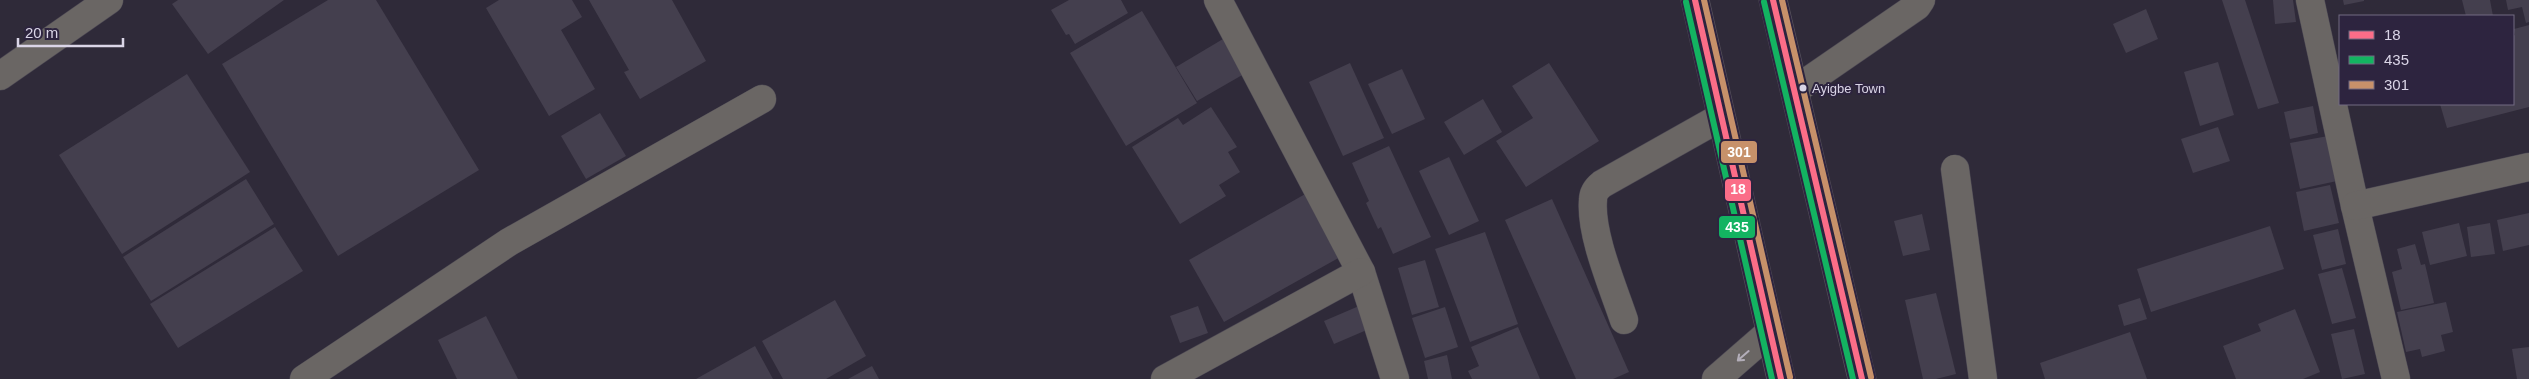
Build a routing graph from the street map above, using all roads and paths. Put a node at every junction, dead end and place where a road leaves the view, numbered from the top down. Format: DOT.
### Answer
graph roads {
  1 [pos="110,0"];
  2 [pos="1218,0"];
  3 [pos="1695,0"];
  4 [pos="1773,0"];
  5 [pos="1921,0"];
  6 [pos="2310,0"];
  7 [pos="0,76"];
  8 [pos="1795,90"];
  9 [pos="762,100"];
  10 [pos="1721,117"];
  11 [pos="2529,167"];
  12 [pos="1955,169"];
  13 [pos="2355,206"];
  14 [pos="1361,272"];
  15 [pos="1624,320"];
  16 [pos="1770,332"];
  17 [pos="304,379"];
  18 [pos="1165,379"];
  19 [pos="1394,379"];
  20 [pos="1716,379"];
  21 [pos="1781,379"];
  22 [pos="1862,379"];
  23 [pos="1983,379"];
  24 [pos="2396,379"];
  1 -- 7 [label="street"];
  2 -- 14 [label="street"];
  3 -- 10 [label="highway"];
  4 -- 8 [label="highway"];
  5 -- 8 [label="street"];
  6 -- 13 [label="street"];
  8 -- 22 [label="highway"];
  9 -- 17 [label="street"];
  10 -- 15 [label="street"];
  10 -- 16 [label="highway"];
  11 -- 13 [label="street"];
  12 -- 23 [label="street"];
  13 -- 24 [label="street"];
  14 -- 18 [label="street"];
  14 -- 19 [label="street"];
  16 -- 20 [label="street, one-way"];
  16 -- 21 [label="highway"];
}
